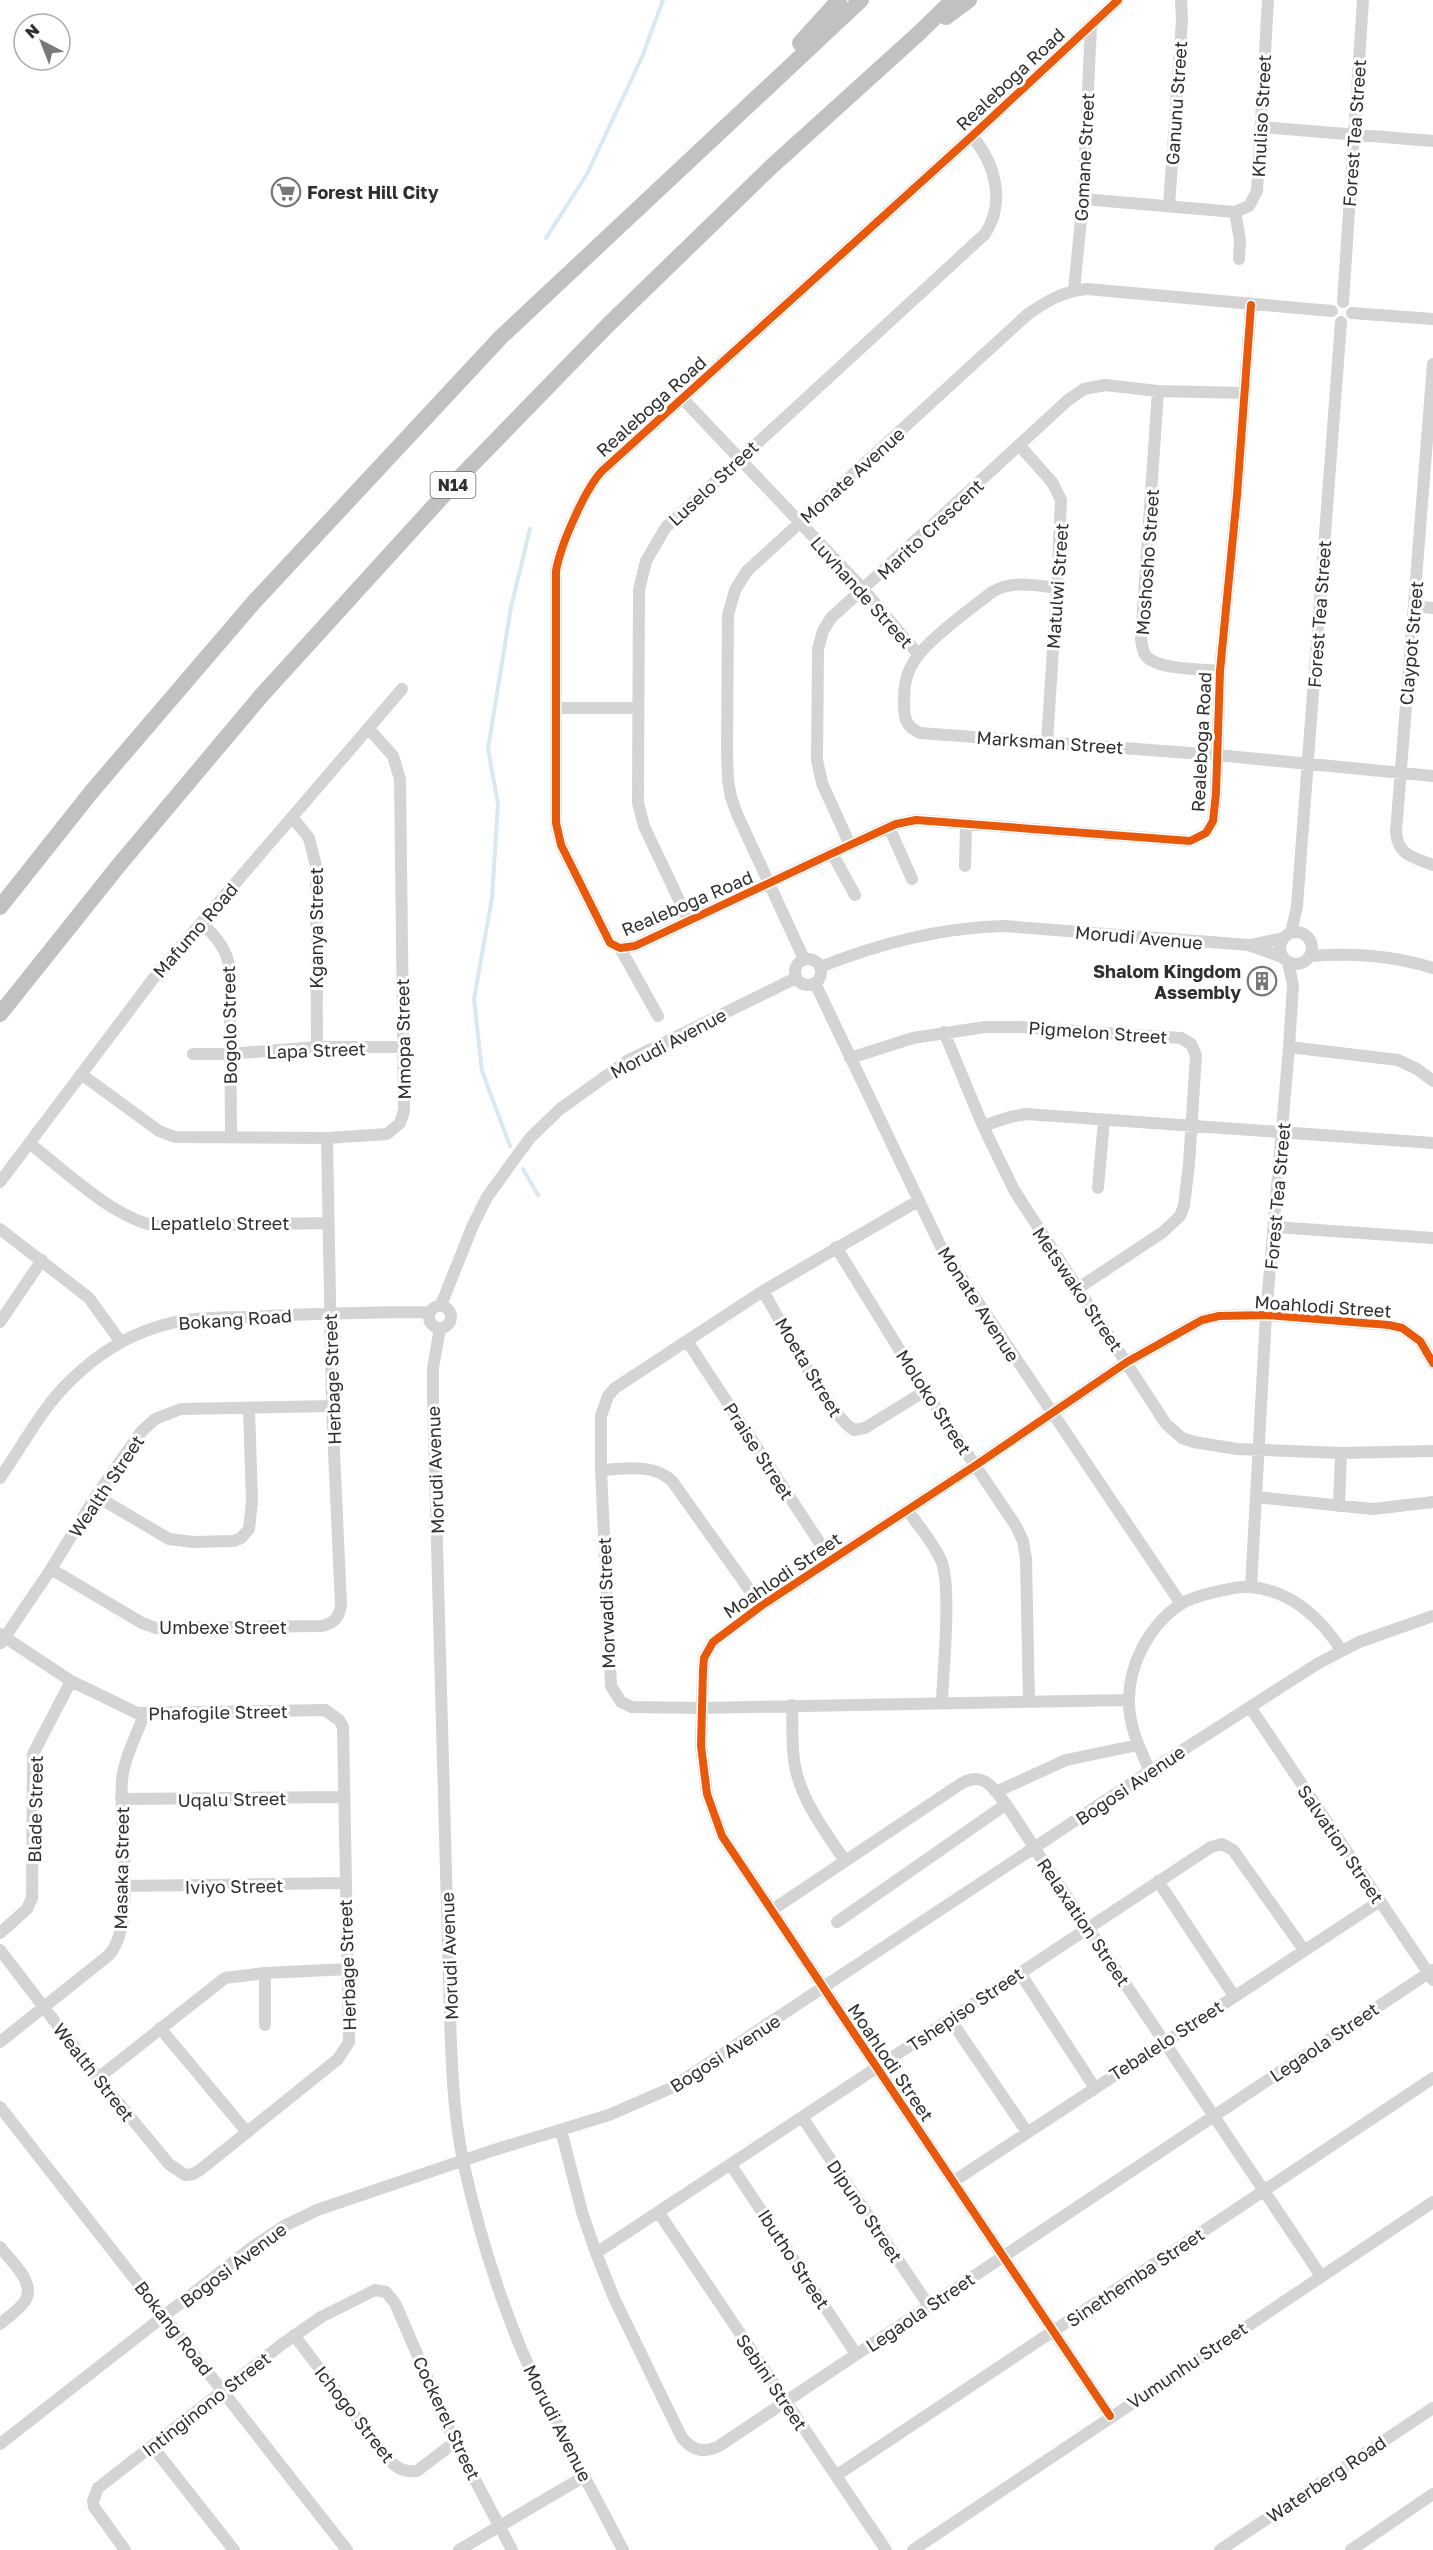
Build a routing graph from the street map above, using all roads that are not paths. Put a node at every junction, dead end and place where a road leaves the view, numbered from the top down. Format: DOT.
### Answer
graph roads {
  1 [pos="839,0"];
  2 [pos="861,0"];
  3 [pos="953,0"];
  4 [pos="969,0"];
  5 [pos="1118,0"];
  6 [pos="1181,0"];
  7 [pos="1268,0"];
  8 [pos="1363,0"];
  9 [pos="1091,25"];
  10 [pos="918,34"];
  11 [pos="724,126"];
  12 [pos="1262,127"];
  13 [pos="1354,134"];
  14 [pos="972,136"];
  15 [pos="1433,141"];
  16 [pos="1083,199"];
  17 [pos="1169,206"];
  18 [pos="1234,212"];
  19 [pos="1239,259"];
  20 [pos="1074,290"];
  21 [pos="1343,302"];
  22 [pos="1251,305"];
  23 [pos="1332,311"];
  24 [pos="1352,313"];
  25 [pos="1433,319"];
  26 [pos="1341,322"];
  27 [pos="1433,364"];
  28 [pos="1158,391"];
  29 [pos="1244,393"];
  30 [pos="682,398"];
  31 [pos="1430,411"];
  32 [pos="1019,445"];
  33 [pos="738,459"];
  34 [pos="800,523"];
  35 [pos="1058,588"];
  36 [pos="864,590"];
  37 [pos="1415,606"];
  38 [pos="1433,608"];
  39 [pos="918,654"];
  40 [pos="1220,670"];
  41 [pos="402,688"];
  42 [pos="557,708"];
  43 [pos="637,708"];
  44 [pos="369,729"];
  45 [pos="1047,742"];
  46 [pos="1217,755"];
  47 [pos="1308,763"];
  48 [pos="1401,772"];
  49 [pos="1433,776"];
  50 [pos="292,817"];
  51 [pos="966,824"];
  52 [pos="889,827"];
  53 [pos="850,844"];
  54 [pos="832,853"];
  55 [pos="1433,865"];
  56 [pos="965,866"];
  57 [pos="912,879"];
  58 [pos="769,884"];
  59 [pos="855,895"];
  60 [pos="0,907"];
  61 [pos="689,921"];
  62 [pos="202,923"];
  63 [pos="1292,934"];
  64 [pos="1311,943"];
  65 [pos="1249,945"];
  66 [pos="620,948"];
  67 [pos="1338,953"];
  68 [pos="804,959"];
  69 [pos="1295,960"];
  70 [pos="820,968"];
  71 [pos="1433,968"];
  72 [pos="796,978"];
  73 [pos="815,983"];
  74 [pos="0,1014"];
  75 [pos="658,1016"];
  76 [pos="945,1032"];
  77 [pos="317,1047"];
  78 [pos="402,1047"];
  79 [pos="1290,1047"];
  80 [pos="193,1054"];
  81 [pos="229,1054"];
  82 [pos="850,1058"];
  83 [pos="81,1074"];
  84 [pos="1433,1081"];
  85 [pos="1104,1120"];
  86 [pos="983,1126"];
  87 [pos="1191,1127"];
  88 [pos="1283,1132"];
  89 [pos="231,1136"];
  90 [pos="327,1137"];
  91 [pos="29,1143"];
  92 [pos="1433,1143"];
  93 [pos="0,1182"];
  94 [pos="1098,1188"];
  95 [pos="918,1201"];
  96 [pos="328,1223"];
  97 [pos="1275,1227"];
  98 [pos="0,1229"];
  99 [pos="1433,1238"];
  100 [pos="836,1247"];
  101 [pos="42,1260"];
  102 [pos="1077,1289"];
  103 [pos="763,1291"];
  104 [pos="436,1308"];
  105 [pos="329,1312"];
  106 [pos="1266,1315"];
  107 [pos="0,1322"];
  108 [pos="440,1328"];
  109 [pos="120,1341"];
  110 [pos="687,1341"];
  111 [pos="1126,1362"];
  112 [pos="1433,1363"];
  113 [pos="925,1391"];
  114 [pos="332,1406"];
  115 [pos="249,1409"];
  116 [pos="1051,1414"];
  117 [pos="1259,1450"];
  118 [pos="1433,1450"];
  119 [pos="1341,1453"];
  120 [pos="976,1466"];
  121 [pos="601,1470"];
  122 [pos="0,1478"];
  123 [pos="96,1496"];
  124 [pos="1256,1497"];
  125 [pos="1433,1502"];
  126 [pos="1339,1506"];
  127 [pos="907,1510"];
  128 [pos="831,1560"];
  129 [pos="51,1569"];
  130 [pos="1251,1587"];
  131 [pos="1181,1604"];
  132 [pos="761,1606"];
  133 [pos="1433,1616"];
  134 [pos="336,1620"];
  135 [pos="2,1638"];
  136 [pos="1341,1650"];
  137 [pos="71,1681"];
  138 [pos="1129,1700"];
  139 [pos="942,1702"];
  140 [pos="1029,1702"];
  141 [pos="792,1705"];
  142 [pos="1250,1707"];
  143 [pos="701,1708"];
  144 [pos="144,1714"];
  145 [pos="343,1727"];
  146 [pos="1138,1745"];
  147 [pos="1150,1771"];
  148 [pos="996,1792"];
  149 [pos="344,1797"];
  150 [pos="122,1800"];
  151 [pos="1005,1805"];
  152 [pos="1035,1849"];
  153 [pos="845,1861"];
  154 [pos="1158,1881"];
  155 [pos="344,1883"];
  156 [pos="124,1886"];
  157 [pos="1380,1901"];
  158 [pos="772,1910"];
  159 [pos="837,1922"];
  160 [pos="1088,1928"];
  161 [pos="0,1933"];
  162 [pos="0,1950"];
  163 [pos="1304,1950"];
  164 [pos="349,1969"];
  165 [pos="265,1973"];
  166 [pos="1020,1973"];
  167 [pos="1431,1974"];
  168 [pos="824,1989"];
  169 [pos="1234,1996"];
  170 [pos="44,2008"];
  171 [pos="950,2019"];
  172 [pos="265,2025"];
  173 [pos="160,2028"];
  174 [pos="0,2042"];
  175 [pos="1164,2042"];
  176 [pos="876,2068"];
  177 [pos="98,2078"];
  178 [pos="1433,2078"];
  179 [pos="1095,2088"];
  180 [pos="0,2107"];
  181 [pos="1214,2115"];
  182 [pos="802,2117"];
  183 [pos="561,2130"];
  184 [pos="246,2131"];
  185 [pos="1027,2132"];
  186 [pos="463,2161"];
  187 [pos="731,2165"];
  188 [pos="200,2170"];
  189 [pos="954,2181"];
  190 [pos="1264,2191"];
  191 [pos="1433,2202"];
  192 [pos="659,2213"];
  193 [pos="0,2247"];
  194 [pos="596,2253"];
  195 [pos="1002,2257"];
  196 [pos="1321,2276"];
  197 [pos="381,2290"];
  198 [pos="928,2306"];
  199 [pos="165,2317"];
  200 [pos="0,2324"];
  201 [pos="1053,2332"];
  202 [pos="294,2336"];
  203 [pos="856,2354"];
  204 [pos="223,2391"];
  205 [pos="784,2402"];
  206 [pos="1433,2408"];
  207 [pos="1110,2416"];
  208 [pos="455,2442"];
  209 [pos="0,2444"];
  210 [pos="152,2446"];
  211 [pos="837,2475"];
  212 [pos="585,2476"];
  213 [pos="1433,2494"];
  214 [pos="500,2524"];
  215 [pos="125,2550"];
  216 [pos="234,2550"];
  217 [pos="347,2550"];
  218 [pos="459,2550"];
  219 [pos="512,2550"];
  220 [pos="623,2550"];
  221 [pos="886,2550"];
  222 [pos="913,2550"];
  223 [pos="1220,2550"];
  224 [pos="1351,2550"];
  1 -- 11 [label="highway"];
  2 -- 11 [label="highway"];
  3 -- 10 [label="highway, N14"];
  4 -- 10 [label="highway"];
  5 -- 9 [label="street, Realeboga Road"];
  6 -- 17 [label="street, Ganunu Street"];
  7 -- 12 [label="street, Khuliso Street"];
  8 -- 13 [label="street, Forest Tea Street"];
  9 -- 14 [label="street, Realeboga Road"];
  9 -- 16 [label="street, Gomane Street"];
  10 -- 74 [label="highway, N14"];
  11 -- 60 [label="highway"];
  12 -- 13 [label="street"];
  12 -- 18 [label="street, Khuliso Street"];
  13 -- 15 [label="street"];
  13 -- 21 [label="street, Forest Tea Street"];
  14 -- 30 [label="street, Realeboga Road"];
  14 -- 33 [label="street, Luselo Street"];
  16 -- 17 [label="street"];
  16 -- 20 [label="street, Gomane Street"];
  17 -- 18 [label="street"];
  18 -- 19 [label="street"];
  20 -- 22 [label="street, Monate Avenue"];
  20 -- 34 [label="street, Monate Avenue"];
  21 -- 23 [label="street"];
  21 -- 24 [label="street"];
  22 -- 23 [label="street, Monate Avenue"];
  22 -- 29 [label="street, Realeboga Road"];
  23 -- 26 [label="street"];
  24 -- 25 [label="street"];
  24 -- 26 [label="street"];
  26 -- 47 [label="street, Forest Tea Street"];
  27 -- 31 [label="street, Claypot Street"];
  28 -- 29 [label="street, Marito Crescent"];
  28 -- 32 [label="street, Marito Crescent"];
  28 -- 40 [label="street, Moshosho Street"];
  29 -- 40 [label="street, Realeboga Road"];
  30 -- 33 [label="street, Luvhande Street"];
  30 -- 42 [label="street, Realeboga Road"];
  31 -- 37 [label="street, Claypot Street"];
  32 -- 35 [label="street, Matulwi Street"];
  32 -- 36 [label="street, Marito Crescent"];
  33 -- 34 [label="street, Luvhande Street"];
  33 -- 43 [label="street, Luselo Street"];
  34 -- 36 [label="street, Luvhande Street"];
  34 -- 58 [label="street, Monate Avenue"];
  35 -- 39 [label="street, Marksman Street"];
  35 -- 45 [label="street, Matulwi Street"];
  36 -- 39 [label="street, Luvhande Street"];
  36 -- 53 [label="street, Marito Crescent"];
  37 -- 38 [label="street"];
  37 -- 48 [label="street, Claypot Street"];
  39 -- 45 [label="street, Marksman Street"];
  40 -- 46 [label="street, Realeboga Road"];
  41 -- 44 [label="street, Mafumo Road"];
  42 -- 43 [label="street"];
  42 -- 66 [label="street, Realeboga Road"];
  43 -- 61 [label="street, Luselo Street"];
  44 -- 50 [label="street, Mafumo Road"];
  44 -- 78 [label="street, Mmopa Street"];
  45 -- 46 [label="street, Marksman Street"];
  46 -- 47 [label="street, Marksman Street"];
  46 -- 51 [label="street, Realeboga Road"];
  47 -- 48 [label="street, Marksman Street"];
  47 -- 63 [label="street, Forest Tea Street"];
  48 -- 49 [label="street, Marksman Street"];
  48 -- 55 [label="street, Claypot Street"];
  50 -- 62 [label="street, Mafumo Road"];
  50 -- 77 [label="street, Kganya Street"];
  51 -- 52 [label="street, Realeboga Road"];
  51 -- 56 [label="street"];
  52 -- 53 [label="street, Realeboga Road"];
  52 -- 57 [label="street"];
  53 -- 54 [label="street, Realeboga Road"];
  54 -- 58 [label="street, Realeboga Road"];
  54 -- 59 [label="street"];
  58 -- 61 [label="street, Realeboga Road"];
  58 -- 68 [label="street, Monate Avenue"];
  61 -- 66 [label="street, Realeboga Road"];
  62 -- 81 [label="street, Bogolo Street"];
  62 -- 83 [label="street, Mafumo Road"];
  63 -- 64 [label="street"];
  63 -- 65 [label="street, Morudi Avenue"];
  63 -- 69 [label="street, Forest Tea Street"];
  64 -- 67 [label="street, Morudi Avenue"];
  64 -- 69 [label="street"];
  65 -- 69 [label="street, Morudi Avenue"];
  65 -- 70 [label="street, Morudi Avenue"];
  66 -- 75 [label="street"];
  67 -- 69 [label="street, Morudi Avenue"];
  67 -- 71 [label="street, Morudi Avenue"];
  68 -- 70 [label="street"];
  68 -- 72 [label="street"];
  69 -- 79 [label="street, Forest Tea Street"];
  70 -- 73 [label="street"];
  72 -- 73 [label="street"];
  72 -- 104 [label="street, Morudi Avenue"];
  73 -- 82 [label="street, Monate Avenue"];
  76 -- 82 [label="street, Pigmelon Street"];
  76 -- 86 [label="street, Metswako Street"];
  76 -- 87 [label="street, Pigmelon Street"];
  77 -- 78 [label="street, Lapa Street"];
  77 -- 81 [label="street, Lapa Street"];
  78 -- 90 [label="street, Mmopa Street"];
  79 -- 84 [label="street"];
  79 -- 88 [label="street, Forest Tea Street"];
  80 -- 81 [label="street, Lapa Street"];
  81 -- 89 [label="street, Bogolo Street"];
  82 -- 95 [label="street, Monate Avenue"];
  83 -- 89 [label="street, Mmopa Street"];
  83 -- 91 [label="street, Mafumo Road"];
  85 -- 86 [label="street"];
  85 -- 87 [label="street"];
  85 -- 94 [label="street"];
  86 -- 102 [label="street, Metswako Street"];
  87 -- 88 [label="street"];
  87 -- 102 [label="street, Pigmelon Street"];
  88 -- 92 [label="street"];
  88 -- 97 [label="street, Forest Tea Street"];
  89 -- 90 [label="street, Mmopa Street"];
  90 -- 96 [label="street, Herbage Street"];
  91 -- 93 [label="street, Mafumo Road"];
  91 -- 96 [label="street, Lepatlelo Street"];
  95 -- 100 [label="street, Morwadi Street"];
  95 -- 116 [label="street, Monate Avenue"];
  96 -- 105 [label="street, Herbage Street"];
  97 -- 99 [label="street"];
  97 -- 106 [label="street, Forest Tea Street"];
  98 -- 101 [label="street"];
  100 -- 103 [label="street, Morwadi Street"];
  100 -- 113 [label="street, Moloko Street"];
  101 -- 107 [label="street"];
  101 -- 109 [label="street"];
  102 -- 111 [label="street, Metswako Street"];
  103 -- 110 [label="street, Morwadi Street"];
  103 -- 113 [label="street, Moeta Street"];
  104 -- 105 [label="street, Bokang Road"];
  104 -- 108 [label="street"];
  104 -- 108 [label="street, Morudi Avenue"];
  105 -- 109 [label="street, Bokang Road"];
  105 -- 114 [label="street, Herbage Street"];
  106 -- 111 [label="street, Moahlodi Street"];
  106 -- 112 [label="street, Moahlodi Street"];
  106 -- 117 [label="street, Forest Tea Street"];
  108 -- 186 [label="street, Morudi Avenue"];
  109 -- 122 [label="street, Bokang Road"];
  110 -- 121 [label="street, Morwadi Street"];
  110 -- 128 [label="street, Praise Street"];
  111 -- 116 [label="street, Moahlodi Street"];
  111 -- 117 [label="street, Metswako Street"];
  113 -- 120 [label="street, Moloko Street"];
  114 -- 115 [label="street, Wealth Street"];
  114 -- 134 [label="street, Herbage Street"];
  115 -- 123 [label="street, Wealth Street"];
  115 -- 123 [label="street"];
  116 -- 120 [label="street, Moahlodi Street"];
  116 -- 131 [label="street, Monate Avenue"];
  117 -- 119 [label="street, Metswako Street"];
  117 -- 124 [label="street, Forest Tea Street"];
  118 -- 119 [label="street, Metswako Street"];
  119 -- 126 [label="street"];
  120 -- 127 [label="street, Moahlodi Street"];
  120 -- 140 [label="street, Moloko Street"];
  121 -- 132 [label="street"];
  121 -- 143 [label="street, Morwadi Street"];
  123 -- 129 [label="street, Wealth Street"];
  124 -- 126 [label="street"];
  124 -- 130 [label="street, Forest Tea Street"];
  125 -- 126 [label="street"];
  127 -- 128 [label="street, Moahlodi Street"];
  127 -- 139 [label="street"];
  128 -- 132 [label="street, Moahlodi Street"];
  129 -- 134 [label="street, Umbexe Street"];
  129 -- 135 [label="street, Wealth Street"];
  130 -- 131 [label="street"];
  130 -- 136 [label="street"];
  131 -- 138 [label="street"];
  132 -- 143 [label="street, Moahlodi Street"];
  133 -- 136 [label="street, Bogosi Avenue"];
  135 -- 137 [label="street, Phafogile Street"];
  136 -- 142 [label="street, Bogosi Avenue"];
  137 -- 144 [label="street, Phafogile Street"];
  137 -- 161 [label="street, Blade Street"];
  138 -- 140 [label="street, Morwadi Street"];
  138 -- 146 [label="street"];
  139 -- 140 [label="street, Morwadi Street"];
  139 -- 141 [label="street, Morwadi Street"];
  141 -- 143 [label="street, Morwadi Street"];
  141 -- 153 [label="street"];
  142 -- 147 [label="street, Bogosi Avenue"];
  142 -- 157 [label="street, Salvation Street"];
  143 -- 158 [label="street, Moahlodi Street"];
  144 -- 145 [label="street, Phafogile Street"];
  144 -- 150 [label="street, Masaka Street"];
  145 -- 149 [label="street, Herbage Street"];
  146 -- 147 [label="street"];
  146 -- 148 [label="street"];
  147 -- 152 [label="street, Bogosi Avenue"];
  148 -- 151 [label="street, Relaxation Street"];
  148 -- 153 [label="street, Relaxation Street"];
  149 -- 150 [label="street, Uqalu Street"];
  149 -- 155 [label="street, Herbage Street"];
  150 -- 156 [label="street, Masaka Street"];
  151 -- 152 [label="street, Relaxation Street"];
  151 -- 159 [label="street"];
  152 -- 160 [label="street, Relaxation Street"];
  152 -- 168 [label="street, Bogosi Avenue"];
  153 -- 158 [label="street, Relaxation Street"];
  154 -- 160 [label="street, Tshepiso Street"];
  154 -- 163 [label="street, Tshepiso Street"];
  154 -- 169 [label="street"];
  155 -- 156 [label="street, Iviyo Street"];
  155 -- 164 [label="street, Herbage Street"];
  156 -- 170 [label="street, Masaka Street"];
  157 -- 163 [label="street, Tebalelo Street"];
  157 -- 167 [label="street, Salvation Street"];
  158 -- 168 [label="street, Moahlodi Street"];
  160 -- 166 [label="street, Tshepiso Street"];
  160 -- 175 [label="street, Relaxation Street"];
  162 -- 170 [label="street, Wealth Street"];
  163 -- 169 [label="street, Tebalelo Street"];
  164 -- 165 [label="street"];
  164 -- 184 [label="street, Herbage Street"];
  165 -- 172 [label="street"];
  165 -- 173 [label="street"];
  166 -- 171 [label="street, Tshepiso Street"];
  166 -- 179 [label="street"];
  167 -- 181 [label="street, Legaola Street"];
  168 -- 176 [label="street, Moahlodi Street"];
  168 -- 183 [label="street, Bogosi Avenue"];
  169 -- 175 [label="street, Tebalelo Street"];
  170 -- 174 [label="street, Masaka Street"];
  170 -- 177 [label="street, Wealth Street"];
  171 -- 176 [label="street, Tshepiso Street"];
  171 -- 185 [label="street"];
  173 -- 177 [label="street"];
  173 -- 184 [label="street"];
  175 -- 179 [label="street, Tebalelo Street"];
  175 -- 181 [label="street, Relaxation Street"];
  176 -- 182 [label="street, Tshepiso Street"];
  176 -- 189 [label="street, Moahlodi Street"];
  177 -- 188 [label="street, Wealth Street"];
  178 -- 190 [label="street, Sinethemba Street"];
  179 -- 185 [label="street, Tebalelo Street"];
  180 -- 199 [label="street, Bokang Road"];
  181 -- 190 [label="street, Relaxation Street"];
  181 -- 195 [label="street, Legaola Street"];
  182 -- 187 [label="street, Tshepiso Street"];
  182 -- 198 [label="street, Dipuno Street"];
  183 -- 186 [label="street, Bogosi Avenue"];
  183 -- 194 [label="street, Legaola Street"];
  184 -- 188 [label="street, Herbage Street"];
  185 -- 189 [label="street, Tebalelo Street"];
  186 -- 199 [label="street, Bogosi Avenue"];
  186 -- 212 [label="street, Morudi Avenue"];
  187 -- 192 [label="street, Tshepiso Street"];
  187 -- 203 [label="street, Ibutho Street"];
  189 -- 195 [label="street, Moahlodi Street"];
  190 -- 196 [label="street, Relaxation Street"];
  190 -- 201 [label="street, Sinethemba Street"];
  191 -- 196 [label="street, Vumunhu Street"];
  192 -- 194 [label="street, Tshepiso Street"];
  192 -- 205 [label="street, Sebini Street"];
  193 -- 200 [label="street"];
  194 -- 205 [label="street, Legaola Street"];
  195 -- 198 [label="street, Legaola Street"];
  195 -- 201 [label="street, Moahlodi Street"];
  196 -- 207 [label="street, Vumunhu Street"];
  197 -- 202 [label="street, Intinginono Street"];
  197 -- 208 [label="street, Cockerel Street"];
  198 -- 203 [label="street, Legaola Street"];
  199 -- 204 [label="street, Bokang Road"];
  199 -- 209 [label="street, Bogosi Avenue"];
  201 -- 207 [label="street, Moahlodi Street"];
  201 -- 211 [label="street, Sinethemba Street"];
  202 -- 204 [label="street, Intinginono Street"];
  202 -- 208 [label="street, Ichogo Street"];
  203 -- 205 [label="street, Legaola Street"];
  204 -- 210 [label="street, Intinginono Street"];
  204 -- 217 [label="street, Bokang Road"];
  205 -- 211 [label="street, Sebini Street"];
  206 -- 223 [label="street, Waterberg Road"];
  207 -- 222 [label="street, Vumunhu Street"];
  208 -- 214 [label="street, Cockerel Street"];
  210 -- 215 [label="street, Intinginono Street"];
  210 -- 216 [label="street"];
  211 -- 221 [label="street, Sebini Street"];
  212 -- 214 [label="street"];
  212 -- 220 [label="street, Morudi Avenue"];
  213 -- 224 [label="street"];
  214 -- 218 [label="street"];
  214 -- 219 [label="street, Cockerel Street"];
}
